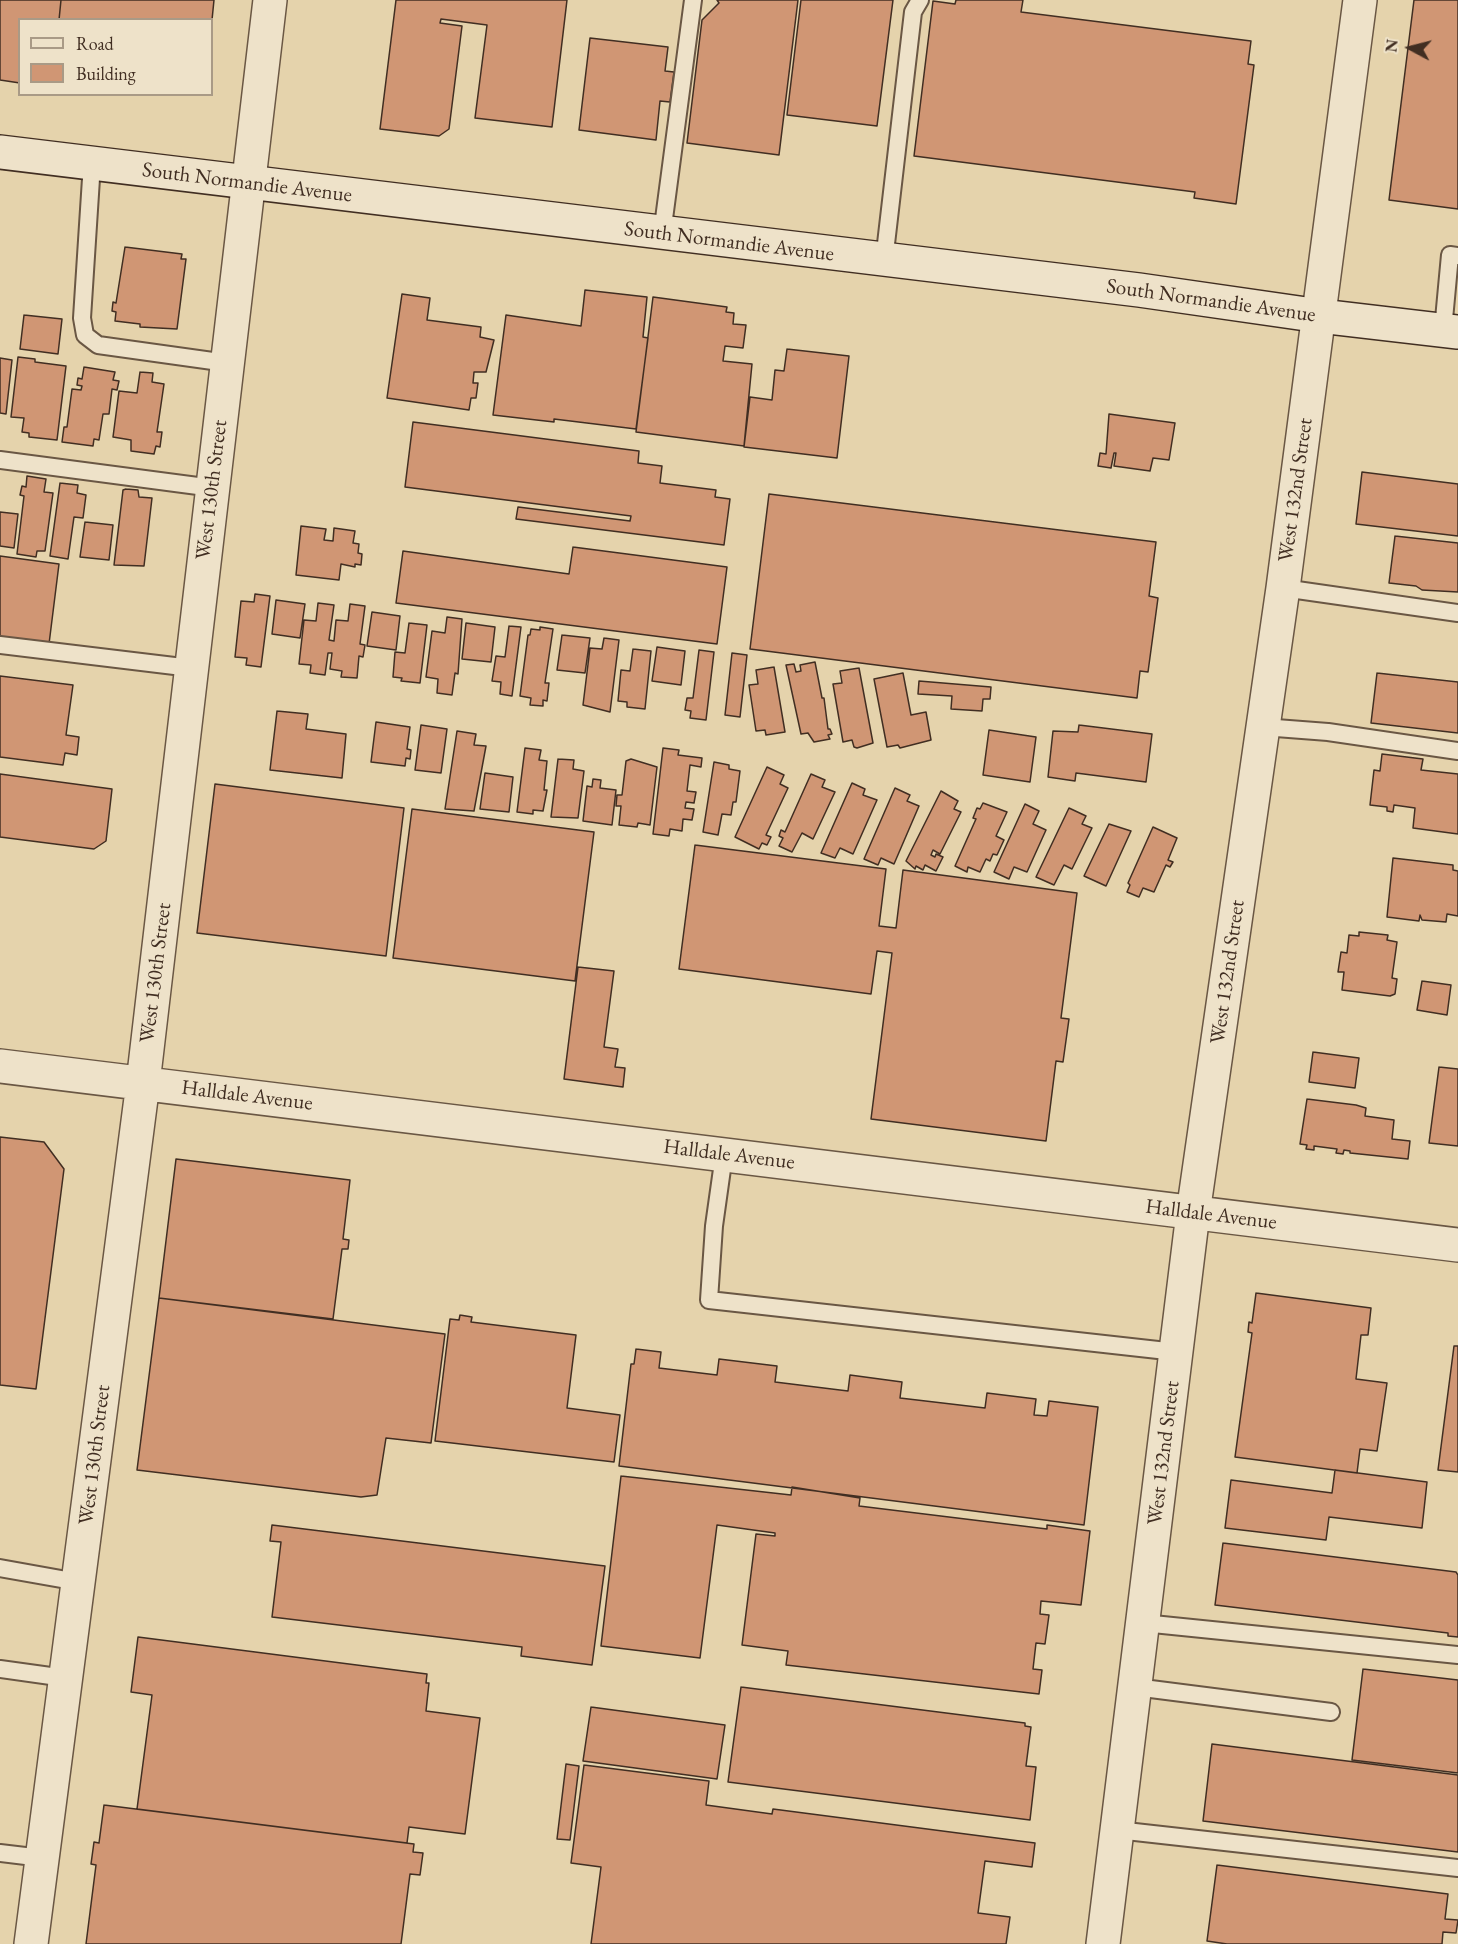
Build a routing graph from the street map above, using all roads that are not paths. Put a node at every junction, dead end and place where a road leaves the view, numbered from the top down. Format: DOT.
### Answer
graph roads {
  1 [pos="270,0"];
  2 [pos="693,0"];
  3 [pos="920,0"];
  4 [pos="1360,0"];
  5 [pos="0,152"];
  6 [pos="92,163"];
  7 [pos="247,183"];
  8 [pos="662,234"];
  9 [pos="1458,256"];
  10 [pos="884,261"];
  11 [pos="1320,316"];
  12 [pos="1450,331"];
  13 [pos="226,363"];
  14 [pos="0,460"];
  15 [pos="213,488"];
  16 [pos="1283,588"];
  17 [pos="1458,613"];
  18 [pos="0,645"];
  19 [pos="191,668"];
  20 [pos="1263,727"];
  21 [pos="1458,751"];
  22 [pos="0,1066"];
  23 [pos="143,1083"];
  24 [pos="724,1155"];
  25 [pos="1193,1213"];
  26 [pos="1458,1245"];
  27 [pos="1176,1352"];
  28 [pos="0,1568"];
  29 [pos="78,1582"];
  30 [pos="1143,1623"];
  31 [pos="1458,1655"];
  32 [pos="0,1669"];
  33 [pos="65,1678"];
  34 [pos="1135,1687"];
  35 [pos="1331,1712"];
  36 [pos="1117,1830"];
  37 [pos="0,1853"];
  38 [pos="42,1858"];
  39 [pos="1458,1868"];
  40 [pos="31,1944"];
  41 [pos="1103,1944"];
  1 -- 7 [label="street, West 130th Street"];
  2 -- 8 [label="lane"];
  3 -- 10 [label="lane"];
  4 -- 11 [label="street, West 132nd Street"];
  5 -- 6 [label="street, South Normandie Avenue"];
  6 -- 7 [label="street, South Normandie Avenue"];
  6 -- 13 [label="lane"];
  7 -- 8 [label="street, South Normandie Avenue"];
  7 -- 13 [label="street, West 130th Street"];
  8 -- 10 [label="street, South Normandie Avenue"];
  9 -- 12 [label="lane"];
  10 -- 11 [label="street, South Normandie Avenue"];
  11 -- 12 [label="street, South Normandie Avenue"];
  11 -- 16 [label="street, West 132nd Street"];
  13 -- 15 [label="street, West 130th Street"];
  14 -- 15 [label="lane"];
  15 -- 19 [label="street, West 130th Street"];
  16 -- 17 [label="lane"];
  16 -- 20 [label="street, West 132nd Street"];
  18 -- 19 [label="lane"];
  19 -- 23 [label="street, West 130th Street"];
  20 -- 21 [label="lane"];
  20 -- 25 [label="street, West 132nd Street"];
  22 -- 23 [label="street, Halldale Avenue"];
  23 -- 24 [label="street, Halldale Avenue"];
  23 -- 29 [label="street, West 130th Street"];
  24 -- 25 [label="street, Halldale Avenue"];
  24 -- 27 [label="lane"];
  25 -- 26 [label="street, Halldale Avenue"];
  25 -- 27 [label="street, West 132nd Street"];
  27 -- 30 [label="street, West 132nd Street"];
  28 -- 29 [label="lane"];
  29 -- 33 [label="street, West 130th Street"];
  30 -- 31 [label="lane"];
  30 -- 34 [label="street, West 132nd Street"];
  32 -- 33 [label="lane"];
  33 -- 38 [label="street, West 130th Street"];
  34 -- 35 [label="lane"];
  34 -- 36 [label="street, West 132nd Street"];
  36 -- 39 [label="lane"];
  36 -- 41 [label="street, West 132nd Street"];
  37 -- 38 [label="lane"];
  38 -- 40 [label="street, West 130th Street"];
}
